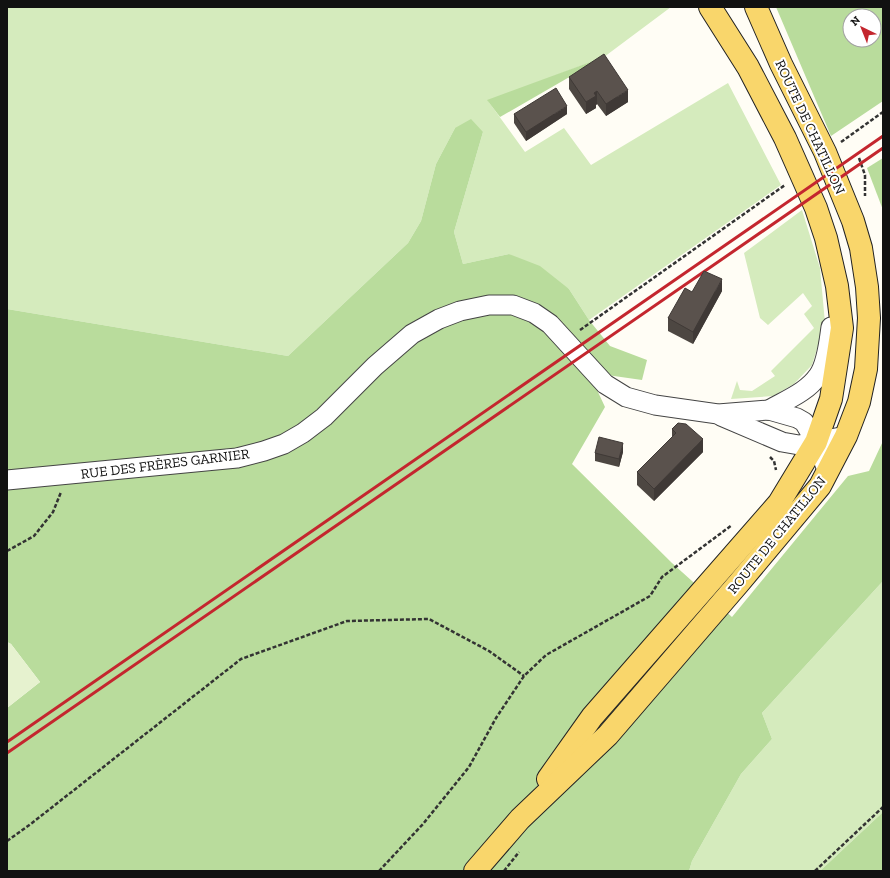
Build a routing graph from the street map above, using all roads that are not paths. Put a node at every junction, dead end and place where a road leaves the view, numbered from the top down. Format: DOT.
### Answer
graph roads {
  1 [pos="710,7"];
  2 [pos="740,7"];
  3 [pos="756,7"];
  4 [pos="780,64"];
  5 [pos="837,286"];
  6 [pos="769,410"];
  7 [pos="718,414"];
  8 [pos="846,436"];
  9 [pos="782,442"];
  10 [pos="816,442"];
  11 [pos="800,469"];
  12 [pos="828,472"];
  13 [pos="7,480"];
  14 [pos="520,819"];
  15 [pos="474,871"];
  1 -- 5 [label="main road, ROUTE DE CHATILLON"];
  2 -- 4 [label="main road"];
  3 -- 4 [label="main road, ROUTE DE CHATILLON"];
  4 -- 8 [label="main road, ROUTE DE CHATILLON"];
  5 -- 6 [label="street"];
  5 -- 10 [label="main road, ROUTE DE CHATILLON"];
  6 -- 7 [label="street, RUE DES FRÈRES GARNIER"];
  6 -- 10 [label="street, RUE DES FRÈRES GARNIER"];
  7 -- 9 [label="street, RUE DES FRÈRES GARNIER"];
  7 -- 13 [label="street, RUE DES FRÈRES GARNIER"];
  8 -- 10 [label="street, RUE DES FRÈRES GARNIER"];
  8 -- 12 [label="main road, ROUTE DE CHATILLON"];
  9 -- 10 [label="street, RUE DES FRÈRES GARNIER"];
  9 -- 11 [label="street"];
  10 -- 11 [label="main road, ROUTE DE CHATILLON"];
  10 -- 12 [label="street, RUE DES FRÈRES GARNIER"];
  11 -- 14 [label="main road, ROUTE DE CHATILLON"];
  12 -- 14 [label="main road, ROUTE DE CHATILLON"];
  14 -- 15 [label="main road, ROUTE DE CHATILLON"];
}
